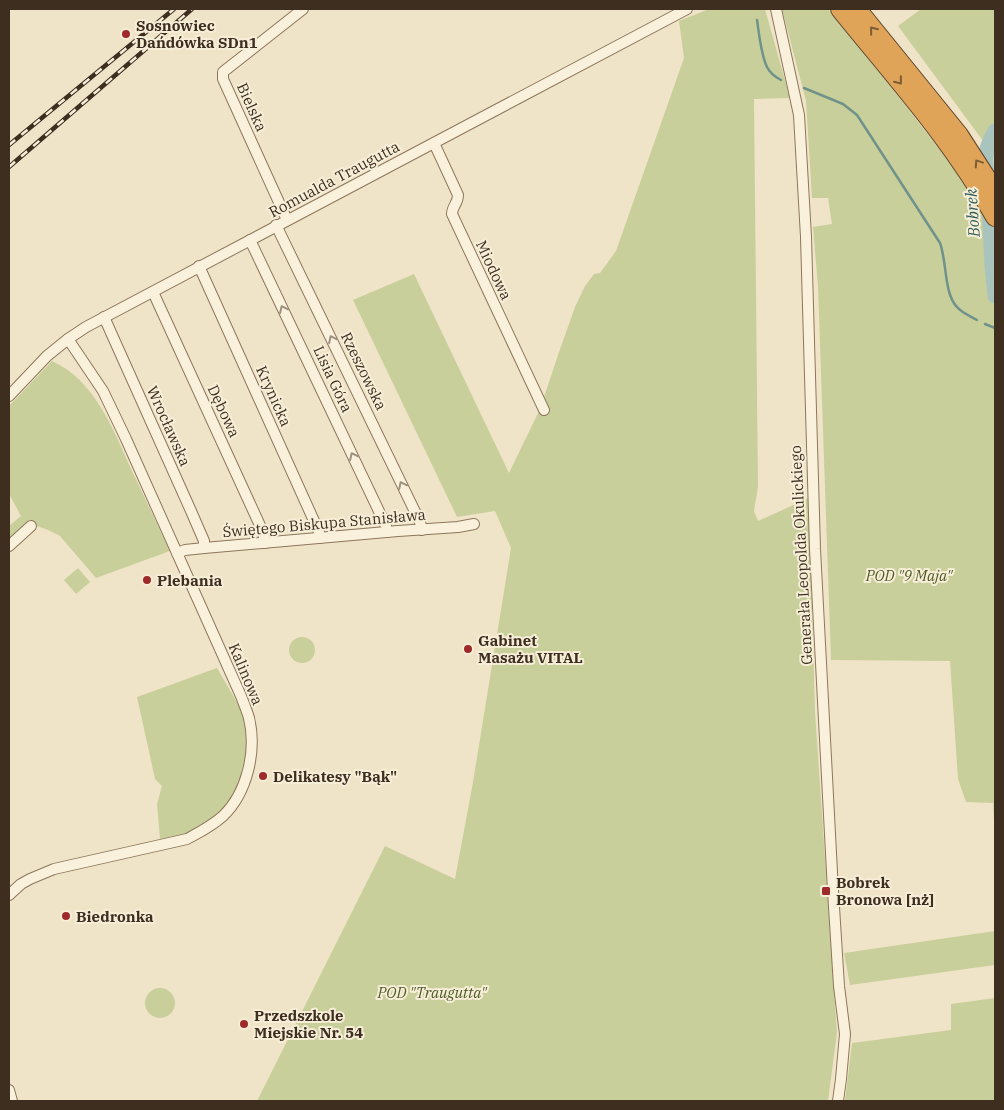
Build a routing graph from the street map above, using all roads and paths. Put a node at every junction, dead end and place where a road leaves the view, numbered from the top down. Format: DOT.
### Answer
graph roads {
  1 [pos="303,9"];
  2 [pos="687,9"];
  3 [pos="776,9"];
  4 [pos="850,11"];
  5 [pos="434,143"];
  6 [pos="995,191"];
  7 [pos="995,217"];
  8 [pos="287,220"];
  9 [pos="276,225"];
  10 [pos="250,240"];
  11 [pos="199,266"];
  12 [pos="153,292"];
  13 [pos="104,317"];
  14 [pos="68,339"];
  15 [pos="9,396"];
  16 [pos="544,410"];
  17 [pos="474,524"];
  18 [pos="31,526"];
  19 [pos="422,530"];
  20 [pos="387,532"];
  21 [pos="320,538"];
  22 [pos="265,543"];
  23 [pos="9,546"];
  24 [pos="204,548"];
  25 [pos="177,553"];
  26 [pos="9,895"];
  27 [pos="9,1090"];
  28 [pos="12,1101"];
  29 [pos="838,1101"];
  1 -- 8 [label="street, Bielska"];
  2 -- 5 [label="street, Romualda Traugutta"];
  3 -- 29 [label="street, Generała Leopolda Okulickiego"];
  6 -- 4 [label="highway, one-way"];
  4 -- 7 [label="highway, one-way"];
  5 -- 8 [label="street, Romualda Traugutta"];
  5 -- 16 [label="street, Miodowa"];
  8 -- 9 [label="street, Romualda Traugutta"];
  9 -- 10 [label="street, Romualda Traugutta"];
  19 -- 9 [label="street, Rzeszowska, one-way"];
  10 -- 11 [label="street, Romualda Traugutta"];
  20 -- 10 [label="street, Lisia Góra, one-way"];
  11 -- 12 [label="street, Romualda Traugutta"];
  11 -- 21 [label="street, Krynicka"];
  12 -- 13 [label="street, Romualda Traugutta"];
  12 -- 22 [label="street, Dębowa"];
  13 -- 14 [label="street, Romualda Traugutta"];
  13 -- 24 [label="street, Wrocławska"];
  14 -- 15 [label="street, Romualda Traugutta"];
  14 -- 25 [label="street, Kalinowa"];
  17 -- 19 [label="street, Świętego Biskupa Stanisława"];
  18 -- 23 [label="street"];
  19 -- 20 [label="street, Świętego Biskupa Stanisława"];
  20 -- 21 [label="street, Świętego Biskupa Stanisława"];
  21 -- 22 [label="street, Świętego Biskupa Stanisława"];
  22 -- 24 [label="street, Świętego Biskupa Stanisława"];
  24 -- 25 [label="street, Świętego Biskupa Stanisława"];
  25 -- 26 [label="street, Kalinowa"];
  27 -- 28 [label="street"];
}
